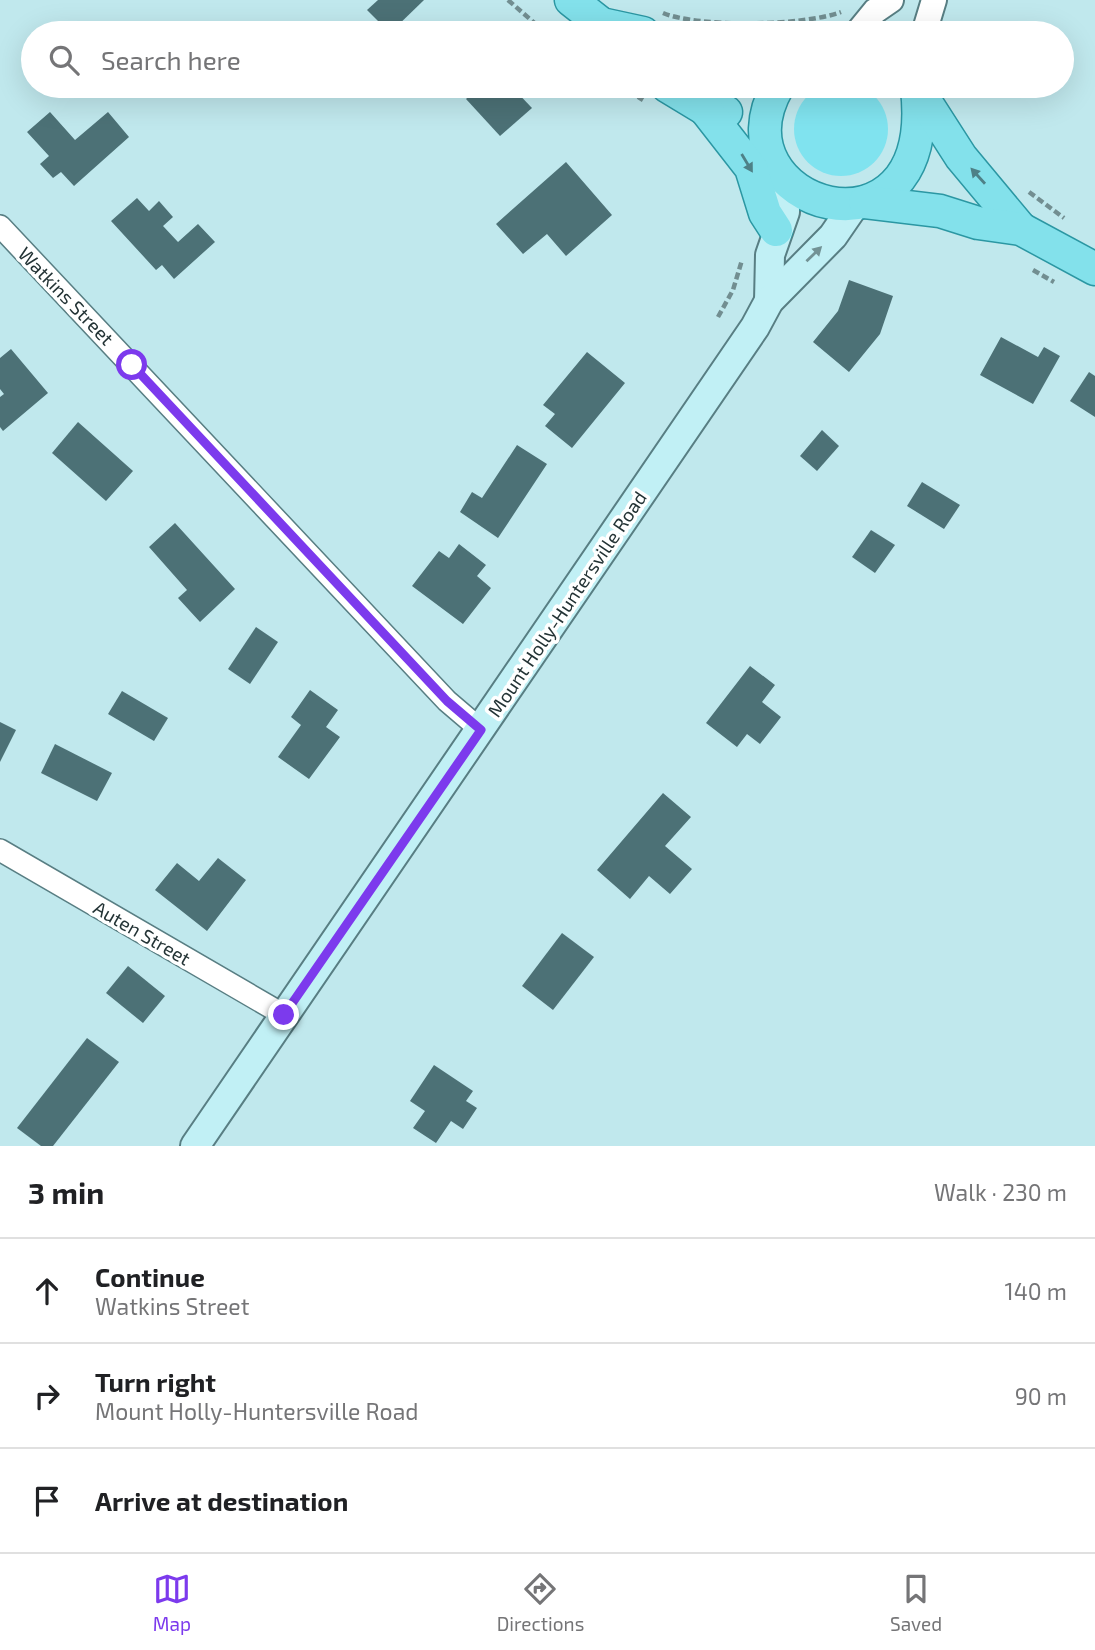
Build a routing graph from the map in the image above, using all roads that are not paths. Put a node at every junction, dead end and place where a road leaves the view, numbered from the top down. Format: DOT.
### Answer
graph roads {
  1 [pos="570,0"];
  2 [pos="891,0"];
  3 [pos="934,0"];
  4 [pos="598,21"];
  5 [pos="867,21"];
  6 [pos="928,21"];
  7 [pos="669,98"];
  8 [pos="772,98"];
  9 [pos="916,98"];
  10 [pos="923,98"];
  11 [pos="705,109"];
  12 [pos="768,146"];
  13 [pos="785,180"];
  14 [pos="860,203"];
  15 [pos="0,226"];
  16 [pos="1021,229"];
  17 [pos="776,230"];
  18 [pos="1095,269"];
  19 [pos="769,301"];
  20 [pos="481,730"];
  21 [pos="0,850"];
  22 [pos="284,1015"];
  23 [pos="195,1146"];
  1 -- 4 [label="main road"];
  2 -- 5 [label="street"];
  3 -- 6 [label="street"];
  7 -- 11 [label="main road"];
  8 -- 12 [label="main road"];
  9 -- 14 [label="main road"];
  16 -- 10 [label="main road, one-way"];
  11 -- 12 [label="main road"];
  11 -- 17 [label="main road, one-way"];
  12 -- 13 [label="main road"];
  13 -- 14 [label="main road"];
  13 -- 17 [label="main road"];
  14 -- 16 [label="main road"];
  19 -- 14 [label="main road, Mount Holly-Huntersville Road, one-way"];
  15 -- 20 [label="street, Watkins Street"];
  16 -- 18 [label="main road"];
  17 -- 19 [label="main road"];
  19 -- 20 [label="main road, Mount Holly-Huntersville Road"];
  20 -- 22 [label="main road, Mount Holly-Huntersville Road"];
  21 -- 22 [label="street, Auten Street"];
  22 -- 23 [label="main road, Mount Holly-Huntersville Road"];
}
